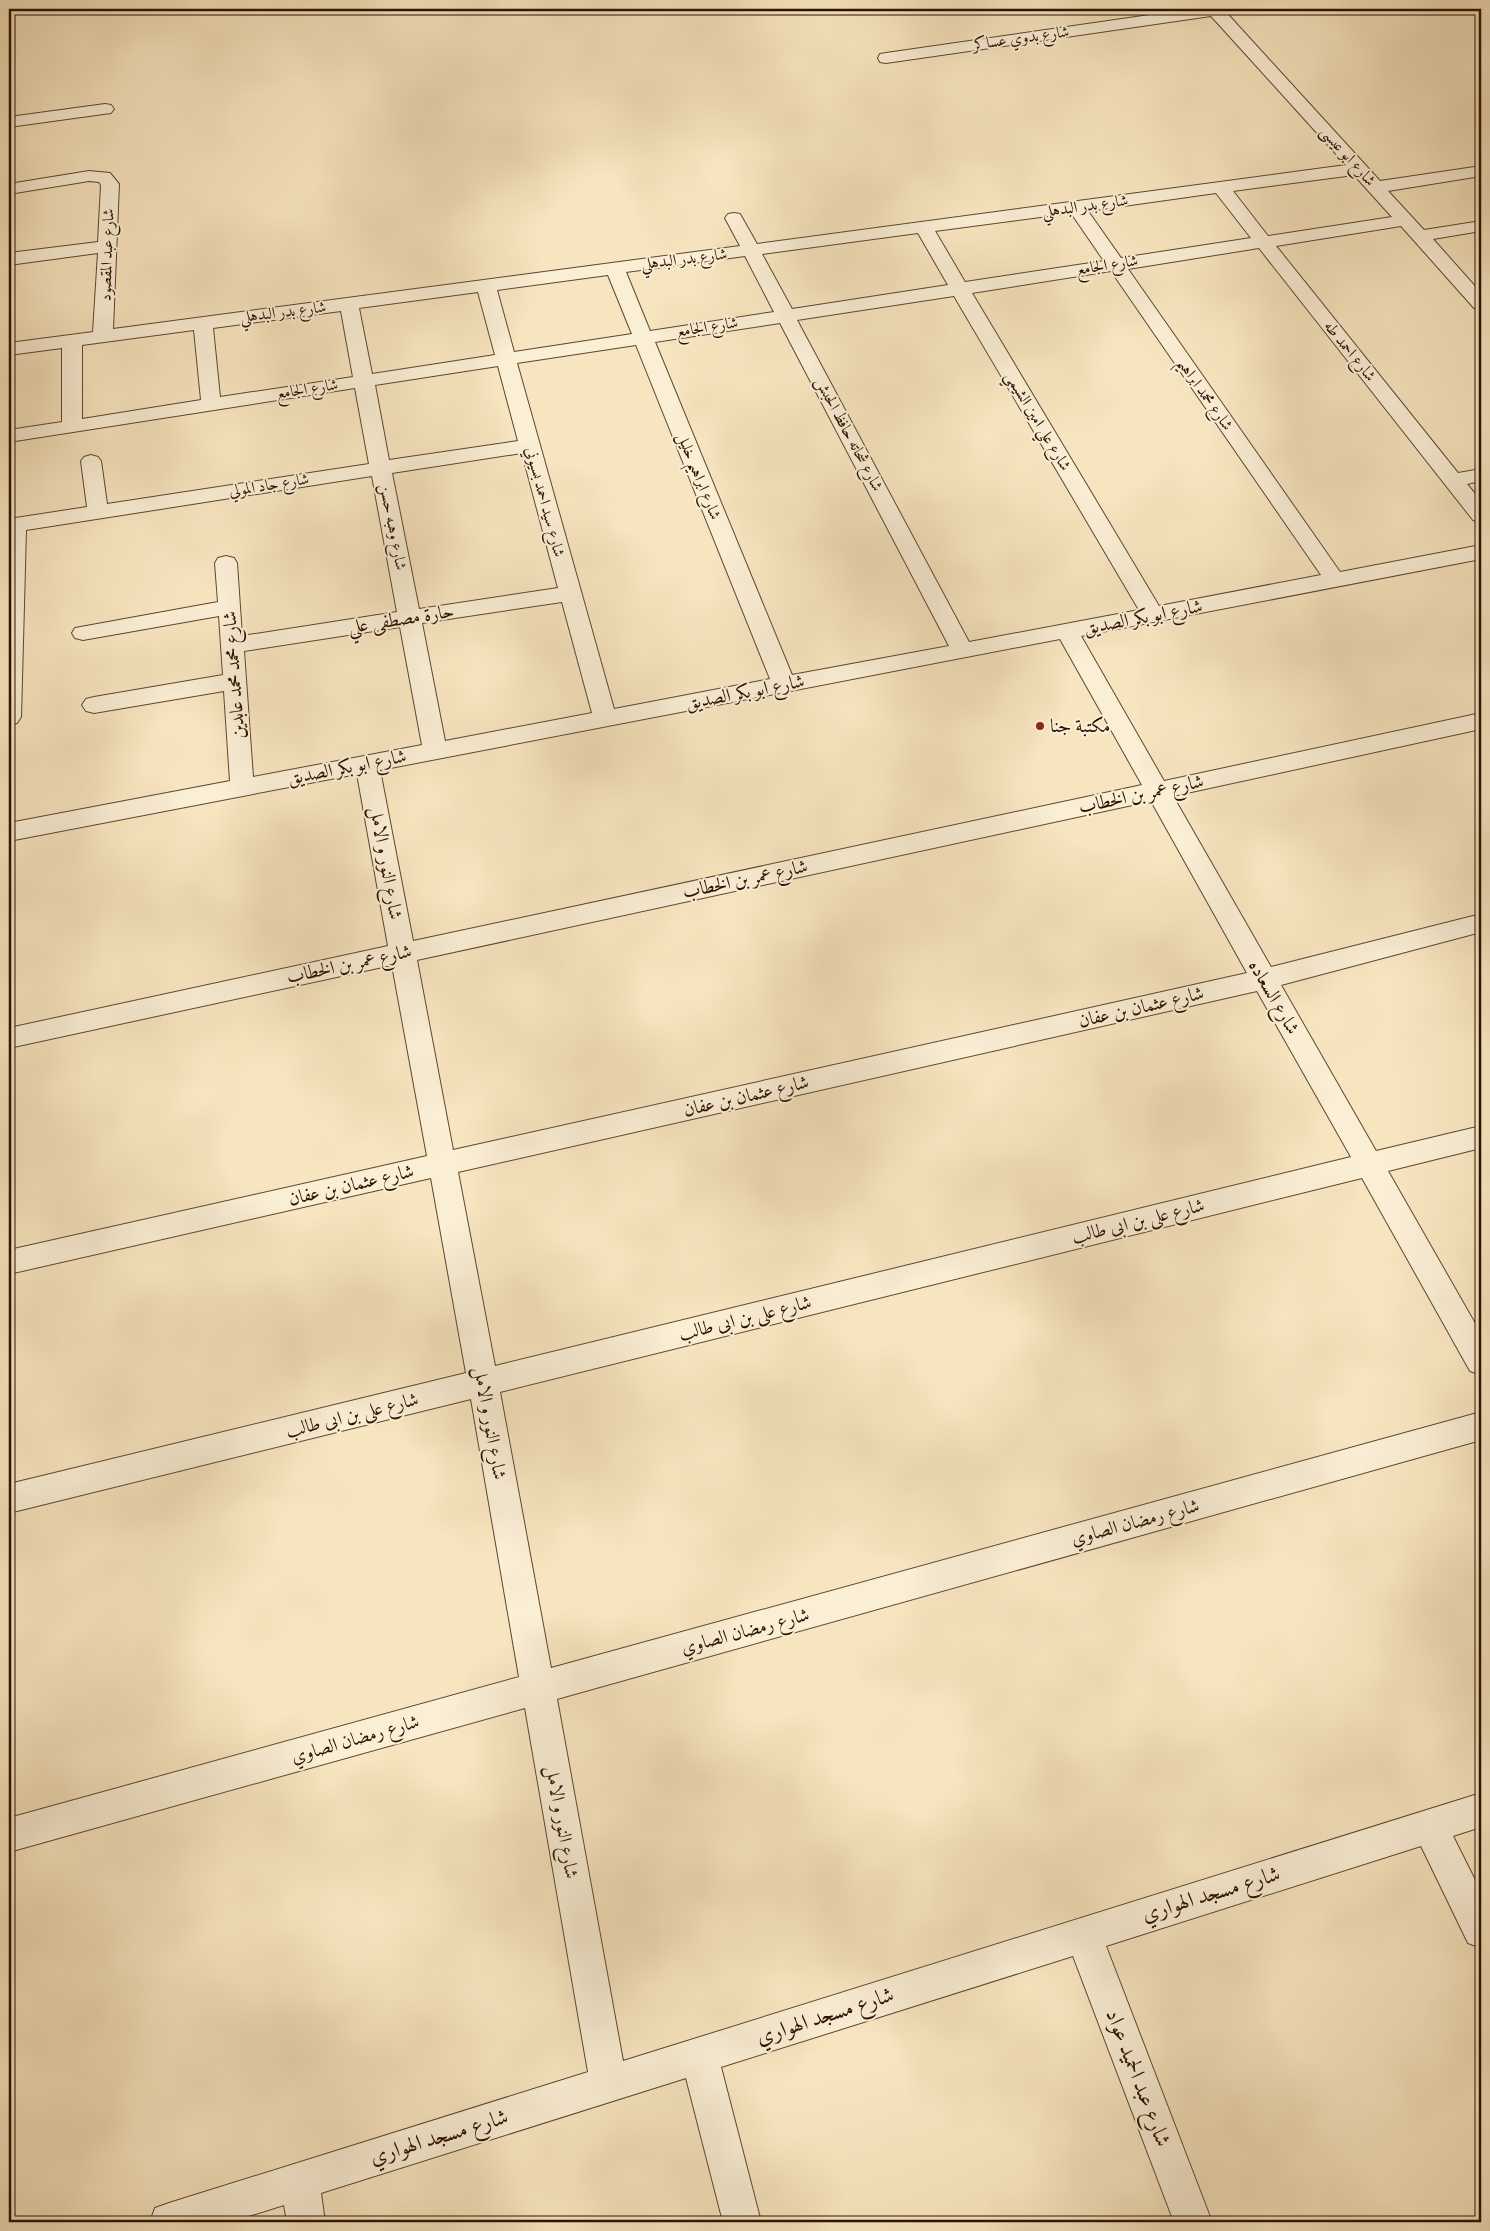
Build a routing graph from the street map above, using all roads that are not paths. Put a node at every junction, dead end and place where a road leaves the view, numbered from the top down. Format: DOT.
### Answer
graph roads {
  1 [pos="1215,10"];
  2 [pos="886,58"];
  3 [pos="105,109"];
  4 [pos="9,122"];
  5 [pos="1359,169"];
  6 [pos="1481,171"];
  7 [pos="1376,187"];
  8 [pos="1220,188"];
  9 [pos="9,189"];
  10 [pos="1076,207"];
  11 [pos="734,218"];
  12 [pos="1406,220"];
  13 [pos="1481,226"];
  14 [pos="923,227"];
  15 [pos="1420,236"];
  16 [pos="1264,242"];
  17 [pos="107,246"];
  18 [pos="751,251"];
  19 [pos="9,259"];
  20 [pos="1115,264"];
  21 [pos="615,268"];
  22 [pos="486,286"];
  23 [pos="959,288"];
  24 [pos="350,304"];
  25 [pos="1481,304"];
  26 [pos="786,315"];
  27 [pos="203,323"];
  28 [pos="103,336"];
  29 [pos="642,337"];
  30 [pos="72,341"];
  31 [pos="9,349"];
  32 [pos="506,358"];
  33 [pos="364,380"];
  34 [pos="211,404"];
  35 [pos="72,426"];
  36 [pos="9,436"];
  37 [pos="530,445"];
  38 [pos="91,461"];
  39 [pos="381,468"];
  40 [pos="1481,475"];
  41 [pos="1454,480"];
  42 [pos="98,512"];
  43 [pos="1481,515"];
  44 [pos="12,525"];
  45 [pos="1481,552"];
  46 [pos="226,562"];
  47 [pos="1335,580"];
  48 [pos="571,593"];
  49 [pos="230,607"];
  50 [pos="1153,615"];
  51 [pos="410,618"];
  52 [pos="1067,631"];
  53 [pos="83,633"];
  54 [pos="232,645"];
  55 [pos="963,651"];
  56 [pos="235,681"];
  57 [pos="784,685"];
  58 [pos="94,705"];
  59 [pos="9,717"];
  60 [pos="605,718"];
  61 [pos="1481,721"];
  62 [pos="436,751"];
  63 [pos="367,764"];
  64 [pos="242,787"];
  65 [pos="1158,790"];
  66 [pos="9,832"];
  67 [pos="1481,924"];
  68 [pos="402,953"];
  69 [pos="1264,979"];
  70 [pos="9,1038"];
  71 [pos="1481,1137"];
  72 [pos="441,1164"];
  73 [pos="1369,1164"];
  74 [pos="9,1262"];
  75 [pos="1481,1362"];
  76 [pos="482,1382"];
  77 [pos="1481,1426"];
  78 [pos="9,1499"];
  79 [pos="538,1688"];
  80 [pos="1481,1810"];
  81 [pos="1430,1826"];
  82 [pos="9,1835"];
  83 [pos="1481,1930"];
  84 [pos="1083,1934"];
  85 [pos="699,2056"];
  86 [pos="610,2084"];
  87 [pos="300,2181"];
  88 [pos="169,2222"];
  89 [pos="306,2222"];
  90 [pos="742,2222"];
  91 [pos="1193,2222"];
  1 -- 2 [label="street, شارع بدوي عساكر"];
  1 -- 5 [label="street, شارع ابو عيسى"];
  3 -- 4 [label="street"];
  5 -- 7 [label="street, شارع ابو عيسى"];
  5 -- 8 [label="street, شارع بدر البدهلي"];
  6 -- 7 [label="street"];
  7 -- 12 [label="street, شارع ابو عيسى"];
  8 -- 10 [label="street, شارع بدر البدهلي"];
  8 -- 16 [label="street, شارع احمد طه"];
  9 -- 17 [label="street, شارع عبد المقصود"];
  10 -- 14 [label="street, شارع بدر البدهلي"];
  10 -- 20 [label="street, شارع محمد ابراهيم"];
  11 -- 18 [label="street, شارع شحاته حافظ الحبش"];
  12 -- 15 [label="street, شارع ابو عيسى"];
  12 -- 16 [label="street, شارع الجامع"];
  13 -- 15 [label="street"];
  14 -- 18 [label="street, شارع بدر البدهلي"];
  14 -- 23 [label="street, شارع علي امين الشيمي"];
  15 -- 25 [label="street, شارع ابو عيسى"];
  16 -- 20 [label="street, شارع الجامع"];
  16 -- 41 [label="street, شارع احمد طه"];
  17 -- 19 [label="street"];
  17 -- 28 [label="street, شارع عبد المقصود"];
  18 -- 21 [label="street, شارع بدر البدهلي"];
  18 -- 26 [label="street, شارع شحاته حافظ الحبش"];
  20 -- 23 [label="street, شارع الجامع"];
  20 -- 47 [label="street, شارع محمد ابراهيم"];
  21 -- 22 [label="street, شارع بدر البدهلي"];
  21 -- 29 [label="street, شارع ابراهيم خليل"];
  22 -- 24 [label="street, شارع بدر البدهلي"];
  22 -- 32 [label="street, شارع سيد احمد بسيوني"];
  23 -- 26 [label="street, شارع الجامع"];
  23 -- 50 [label="street, شارع علي امين الشيمي"];
  24 -- 27 [label="street, شارع بدر البدهلي"];
  24 -- 33 [label="street, شارع وهبه حسن"];
  26 -- 29 [label="street, شارع الجامع"];
  26 -- 55 [label="street, شارع شحاته حافظ الحبش"];
  27 -- 28 [label="street, شارع بدر البدهلي"];
  27 -- 34 [label="street"];
  28 -- 30 [label="street, شارع بدر البدهلي"];
  29 -- 32 [label="street, شارع الجامع"];
  29 -- 57 [label="street, شارع ابراهيم خليل"];
  30 -- 31 [label="street, شارع بدر البدهلي"];
  30 -- 35 [label="street"];
  32 -- 33 [label="street, شارع الجامع"];
  32 -- 37 [label="street, شارع سيد احمد بسيوني"];
  33 -- 34 [label="street, شارع الجامع"];
  33 -- 39 [label="street, شارع وهبه حسن"];
  34 -- 35 [label="street, شارع الجامع"];
  35 -- 36 [label="street, شارع الجامع"];
  37 -- 39 [label="street, شارع جاد المولي"];
  37 -- 48 [label="street, شارع سيد احمد بسيوني"];
  38 -- 42 [label="street"];
  39 -- 42 [label="street, شارع جاد المولي"];
  39 -- 51 [label="street, شارع وهبه حسن"];
  40 -- 41 [label="street"];
  41 -- 43 [label="street, شارع احمد طه"];
  42 -- 44 [label="street, شارع جاد المولي"];
  44 -- 59 [label="street"];
  45 -- 47 [label="street, شارع ابو بكر الصديق"];
  46 -- 49 [label="street, شارع محمد محمد عابدين"];
  47 -- 50 [label="street, شارع ابو بكر الصديق"];
  48 -- 51 [label="street, حارة مصطفى علي"];
  48 -- 60 [label="street, شارع سيد احمد بسيوني"];
  49 -- 53 [label="street"];
  49 -- 54 [label="street, شارع محمد محمد عابدين"];
  50 -- 52 [label="street, شارع ابو بكر الصديق"];
  51 -- 54 [label="street, حارة مصطفى علي"];
  51 -- 62 [label="street, شارع وهبه حسن"];
  52 -- 55 [label="street, شارع ابو بكر الصديق"];
  52 -- 65 [label="street, شارع السعاده"];
  54 -- 56 [label="street, شارع محمد محمد عابدين"];
  55 -- 57 [label="street, شارع ابو بكر الصديق"];
  56 -- 58 [label="street"];
  56 -- 64 [label="street, شارع محمد محمد عابدين"];
  57 -- 60 [label="street, شارع ابو بكر الصديق"];
  60 -- 62 [label="street, شارع ابو بكر الصديق"];
  61 -- 65 [label="street, شارع عمر بن الخطاب"];
  62 -- 63 [label="street, شارع ابو بكر الصديق"];
  63 -- 64 [label="street, شارع ابو بكر الصديق"];
  63 -- 68 [label="street, شارع النور و الامل"];
  64 -- 66 [label="street, شارع ابو بكر الصديق"];
  65 -- 68 [label="street, شارع عمر بن الخطاب"];
  65 -- 69 [label="street, شارع السعاده"];
  67 -- 69 [label="street, شارع عثمان بن عفان"];
  68 -- 70 [label="street, شارع عمر بن الخطاب"];
  68 -- 72 [label="street, شارع النور و الامل"];
  69 -- 72 [label="street, شارع عثمان بن عفان"];
  69 -- 73 [label="street, شارع السعاده"];
  71 -- 73 [label="street, شارع على بن ابى طالب"];
  72 -- 74 [label="street, شارع عثمان بن عفان"];
  72 -- 76 [label="street, شارع النور و الامل"];
  73 -- 75 [label="street, شارع السعاده"];
  73 -- 76 [label="street, شارع على بن ابى طالب"];
  76 -- 78 [label="street, شارع على بن ابى طالب"];
  76 -- 79 [label="street, شارع النور و الامل"];
  77 -- 79 [label="street, شارع رمضان الصاوي"];
  79 -- 82 [label="street, شارع رمضان الصاوي"];
  79 -- 86 [label="street, شارع النور و الامل"];
  80 -- 81 [label="street, شارع مسجد الهواري"];
  81 -- 83 [label="street"];
  81 -- 84 [label="street, شارع مسجد الهواري"];
  84 -- 85 [label="street, شارع مسجد الهواري"];
  84 -- 91 [label="street, شارع عبد الحميد عواد"];
  85 -- 86 [label="street, شارع مسجد الهواري"];
  85 -- 90 [label="street"];
  86 -- 87 [label="street, شارع مسجد الهواري"];
  87 -- 88 [label="street, شارع مسجد الهواري"];
  87 -- 89 [label="street"];
}
